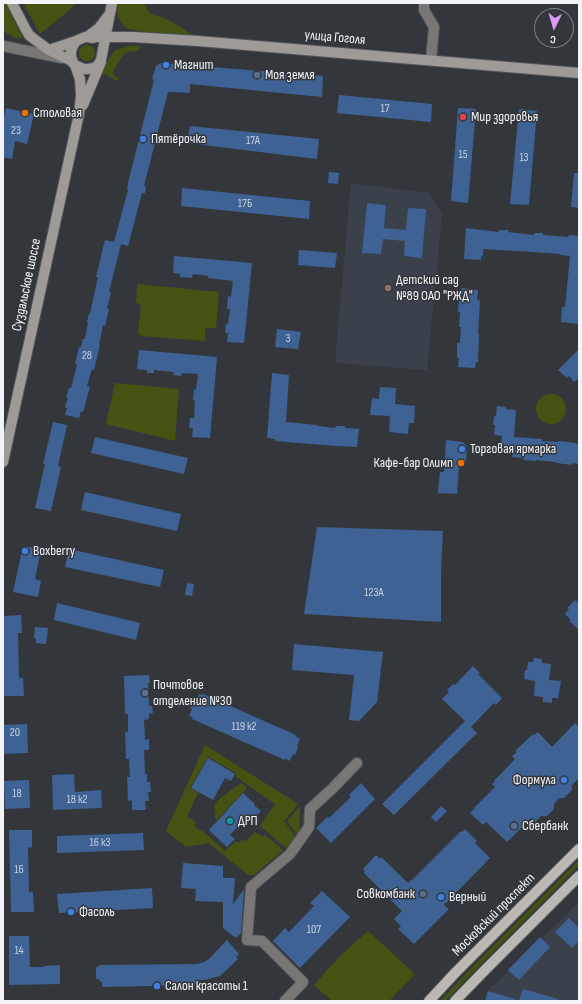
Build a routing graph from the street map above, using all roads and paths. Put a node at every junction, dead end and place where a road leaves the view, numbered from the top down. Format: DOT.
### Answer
graph roads {
  1 [pos="12,3"];
  2 [pos="112,3"];
  3 [pos="424,3"];
  4 [pos="109,15"];
  5 [pos="87,37"];
  6 [pos="105,37"];
  7 [pos="133,37"];
  8 [pos="76,42"];
  9 [pos="3,46"];
  10 [pos="49,50"];
  11 [pos="34,53"];
  12 [pos="102,56"];
  13 [pos="431,60"];
  14 [pos="73,62"];
  15 [pos="579,73"];
  16 [pos="79,114"];
  17 [pos="3,462"];
  18 [pos="357,763"];
  19 [pos="579,849"];
  20 [pos="579,876"];
  21 [pos="285,1001"];
  22 [pos="430,1001"];
  23 [pos="455,1001"];
  1 -- 10 [label="main road"];
  2 -- 4 [label="main road, Суздальское шоссе"];
  3 -- 13 [label="street"];
  4 -- 5 [label="main road, Суздальское шоссе"];
  4 -- 6 [label="main road, Суздальское шоссе"];
  4 -- 7 [label="main road"];
  5 -- 6 [label="main road, улица Гоголя"];
  5 -- 8 [label="main road"];
  5 -- 12 [label="main road"];
  6 -- 7 [label="main road, улица Гоголя"];
  6 -- 12 [label="main road, Суздальское шоссе"];
  7 -- 12 [label="main road"];
  7 -- 13 [label="main road, улица Гоголя"];
  8 -- 10 [label="main road"];
  8 -- 14 [label="main road"];
  9 -- 11 [label="street"];
  10 -- 11 [label="street"];
  10 -- 14 [label="main road"];
  11 -- 14 [label="street"];
  12 -- 14 [label="main road"];
  12 -- 16 [label="main road, Суздальское шоссе"];
  13 -- 15 [label="main road, улица Гоголя"];
  14 -- 16 [label="main road, Суздальское шоссе"];
  16 -- 17 [label="main road, Суздальское шоссе"];
  18 -- 21 [label="street"];
  19 -- 22 [label="main road, Московский проспект"];
  20 -- 23 [label="main road"];
}
